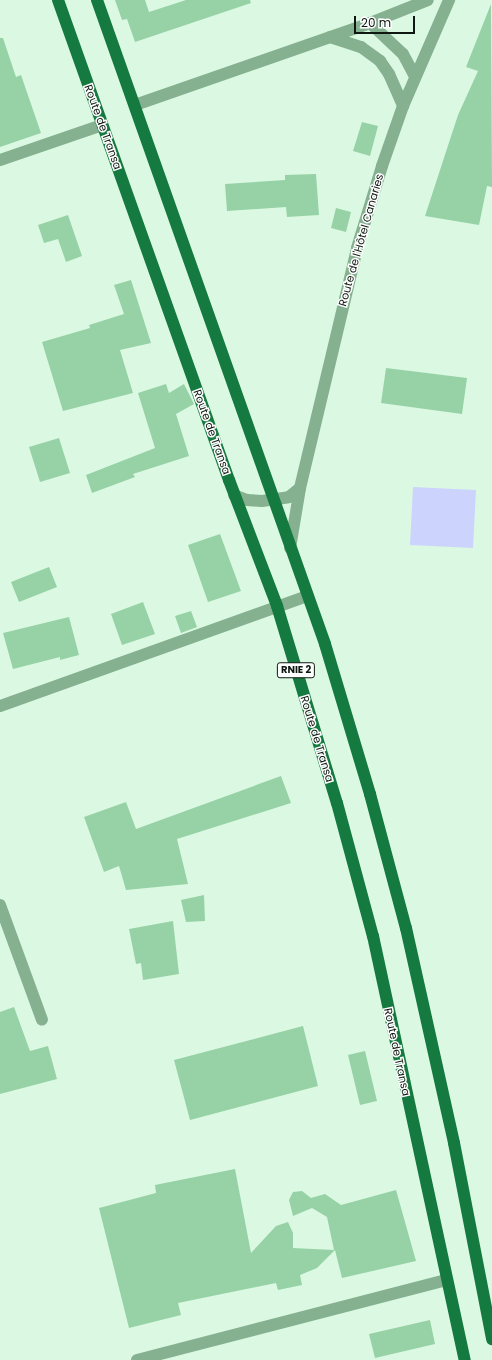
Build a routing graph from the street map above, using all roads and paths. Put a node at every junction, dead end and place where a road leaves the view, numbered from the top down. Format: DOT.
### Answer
graph roads {
  1 [pos="58,0"];
  2 [pos="97,0"];
  3 [pos="428,0"];
  4 [pos="449,0"];
  5 [pos="370,23"];
  6 [pos="330,37"];
  7 [pos="414,75"];
  8 [pos="135,105"];
  9 [pos="403,106"];
  10 [pos="102,126"];
  11 [pos="0,160"];
  12 [pos="300,488"];
  13 [pos="234,495"];
  14 [pos="274,500"];
  15 [pos="290,549"];
  16 [pos="307,596"];
  17 [pos="278,606"];
  18 [pos="0,706"];
  19 [pos="0,905"];
  20 [pos="42,1020"];
  21 [pos="446,1280"];
  22 [pos="492,1339"];
  23 [pos="137,1360"];
  24 [pos="465,1360"];
  1 -- 10 [label="main road, Route de Transa / RNIE 2"];
  2 -- 8 [label="main road, RNIE 2"];
  3 -- 5 [label="street"];
  4 -- 7 [label="street, Route de l'Hôtel Canaries"];
  5 -- 6 [label="street"];
  5 -- 7 [label="street"];
  6 -- 8 [label="street"];
  6 -- 9 [label="street"];
  7 -- 9 [label="street, Route de l'Hôtel Canaries"];
  8 -- 14 [label="main road, RNIE 2"];
  9 -- 12 [label="street, Route de l'Hôtel Canaries"];
  10 -- 11 [label="street"];
  10 -- 13 [label="main road, Route de Transa / RNIE 2"];
  12 -- 14 [label="street"];
  12 -- 15 [label="street, Route de l'Hôtel Canaries"];
  13 -- 14 [label="street"];
  13 -- 17 [label="main road, Route de Transa / RNIE 2"];
  14 -- 15 [label="main road, RNIE 2"];
  15 -- 16 [label="main road, RNIE 2"];
  16 -- 17 [label="street"];
  16 -- 22 [label="main road, RNIE 2"];
  17 -- 18 [label="street"];
  17 -- 21 [label="main road, Route de Transa / RNIE 2"];
  19 -- 20 [label="street"];
  21 -- 23 [label="street"];
  21 -- 24 [label="main road, Route de Transa / RNIE 2"];
}
